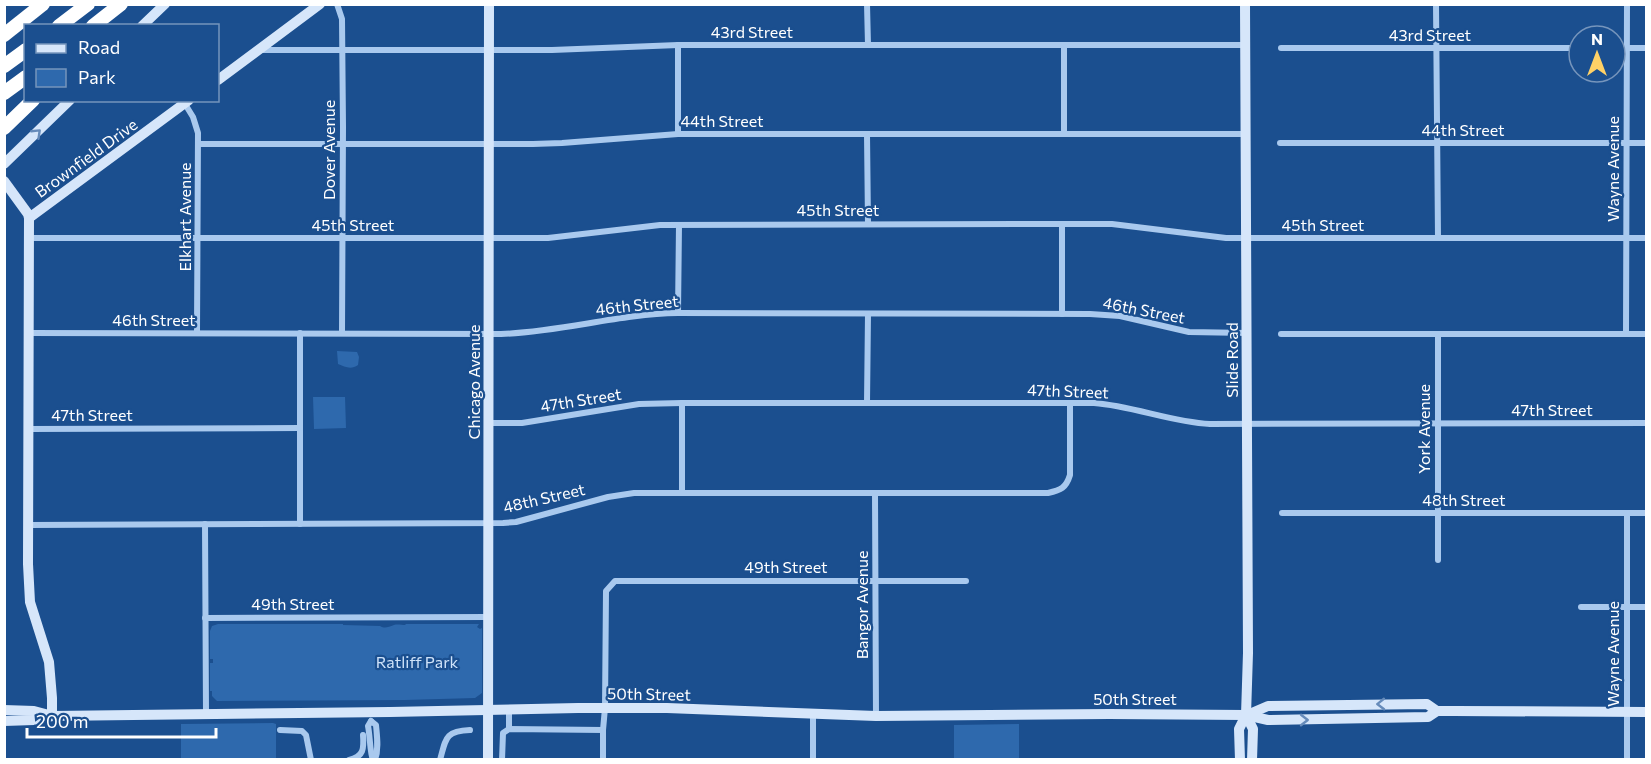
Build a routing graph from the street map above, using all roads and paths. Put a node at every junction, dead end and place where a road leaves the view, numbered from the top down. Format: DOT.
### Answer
graph roads {
  1 [pos="43,4"];
  2 [pos="88,4"];
  3 [pos="121,4"];
  4 [pos="130,4"];
  5 [pos="165,4"];
  6 [pos="320,4"];
  7 [pos="337,4"];
  8 [pos="489,4"];
  9 [pos="867,4"];
  10 [pos="1245,4"];
  11 [pos="1436,4"];
  12 [pos="1627,4"];
  13 [pos="62,24"];
  14 [pos="96,24"];
  15 [pos="111,24"];
  16 [pos="144,24"];
  17 [pos="1627,24"];
  18 [pos="4,35"];
  19 [pos="678,45"];
  20 [pos="867,45"];
  21 [pos="1064,45"];
  22 [pos="1246,45"];
  23 [pos="1281,48"];
  24 [pos="1436,48"];
  25 [pos="1567,48"];
  26 [pos="1627,48"];
  27 [pos="1647,48"];
  28 [pos="259,50"];
  29 [pos="342,50"];
  30 [pos="489,50"];
  31 [pos="24,51"];
  32 [pos="4,66"];
  33 [pos="24,78"];
  34 [pos="219,79"];
  35 [pos="1626,84"];
  36 [pos="4,93"];
  37 [pos="31,102"];
  38 [pos="68,102"];
  39 [pos="187,102"];
  40 [pos="4,128"];
  41 [pos="678,134"];
  42 [pos="867,134"];
  43 [pos="1064,134"];
  44 [pos="1247,134"];
  45 [pos="1280,143"];
  46 [pos="1437,143"];
  47 [pos="1626,143"];
  48 [pos="1647,143"];
  49 [pos="198,144"];
  50 [pos="343,144"];
  51 [pos="489,144"];
  52 [pos="4,164"];
  53 [pos="4,181"];
  54 [pos="29,218"];
  55 [pos="868,224"];
  56 [pos="1062,224"];
  57 [pos="679,225"];
  58 [pos="29,238"];
  59 [pos="198,238"];
  60 [pos="342,238"];
  61 [pos="489,238"];
  62 [pos="1247,238"];
  63 [pos="1438,238"];
  64 [pos="1626,238"];
  65 [pos="1647,238"];
  66 [pos="678,313"];
  67 [pos="867,314"];
  68 [pos="1062,314"];
  69 [pos="29,333"];
  70 [pos="197,333"];
  71 [pos="300,333"];
  72 [pos="342,333"];
  73 [pos="1247,333"];
  74 [pos="1647,333"];
  75 [pos="489,334"];
  76 [pos="1281,334"];
  77 [pos="1438,334"];
  78 [pos="1626,334"];
  79 [pos="682,403"];
  80 [pos="867,403"];
  81 [pos="1070,403"];
  82 [pos="489,423"];
  83 [pos="1247,423"];
  84 [pos="1437,423"];
  85 [pos="1647,423"];
  86 [pos="300,428"];
  87 [pos="28,429"];
  88 [pos="682,493"];
  89 [pos="875,493"];
  90 [pos="1281,513"];
  91 [pos="1438,513"];
  92 [pos="1627,513"];
  93 [pos="1647,513"];
  94 [pos="489,523"];
  95 [pos="205,524"];
  96 [pos="300,524"];
  97 [pos="28,525"];
  98 [pos="1438,560"];
  99 [pos="875,580"];
  100 [pos="966,581"];
  101 [pos="1581,607"];
  102 [pos="1627,607"];
  103 [pos="1647,607"];
  104 [pos="489,617"];
  105 [pos="205,618"];
  106 [pos="605,708"];
  107 [pos="488,709"];
  108 [pos="509,709"];
  109 [pos="4,710"];
  110 [pos="1627,712"];
  111 [pos="1647,712"];
  112 [pos="206,713"];
  113 [pos="813,714"];
  114 [pos="1246,715"];
  115 [pos="52,716"];
  116 [pos="876,716"];
  117 [pos="6,721"];
  118 [pos="509,729"];
  119 [pos="280,730"];
  120 [pos="470,730"];
  121 [pos="603,730"];
  122 [pos="363,735"];
  123 [pos="311,759"];
  124 [pos="349,759"];
  125 [pos="374,759"];
  126 [pos="440,759"];
  127 [pos="488,759"];
  128 [pos="502,759"];
  129 [pos="603,759"];
  130 [pos="813,759"];
  131 [pos="1240,759"];
  132 [pos="1252,759"];
  133 [pos="1627,759"];
  1 -- 18 [label="highway"];
  2 -- 13 [label="highway"];
  3 -- 14 [label="highway"];
  4 -- 15 [label="highway"];
  5 -- 16 [label="main road"];
  6 -- 28 [label="main road"];
  7 -- 29 [label="street, Dover Avenue"];
  8 -- 30 [label="main road, Chicago Avenue"];
  9 -- 20 [label="street"];
  10 -- 22 [label="main road, Slide Road"];
  11 -- 24 [label="street"];
  12 -- 17 [label="street, Wayne Avenue"];
  19 -- 20 [label="street, 43rd Street"];
  19 -- 30 [label="street, 43rd Street"];
  19 -- 41 [label="street"];
  20 -- 21 [label="street, 43rd Street"];
  21 -- 22 [label="street, 43rd Street"];
  21 -- 43 [label="street"];
  22 -- 44 [label="main road, Slide Road"];
  23 -- 24 [label="street, 43rd Street"];
  24 -- 25 [label="street, 43rd Street"];
  24 -- 46 [label="street"];
  26 -- 27 [label="street"];
  28 -- 29 [label="street, 43rd Street"];
  28 -- 34 [label="main road"];
  29 -- 30 [label="street, 43rd Street"];
  29 -- 50 [label="street, Dover Avenue"];
  30 -- 51 [label="main road, Chicago Avenue"];
  31 -- 32 [label="highway"];
  33 -- 36 [label="highway"];
  35 -- 47 [label="street, Wayne Avenue"];
  37 -- 40 [label="highway"];
  52 -- 38 [label="main road, one-way"];
  39 -- 49 [label="street, Elkhart Avenue"];
  39 -- 54 [label="main road, Brownfield Drive"];
  41 -- 42 [label="street, 44th Street"];
  41 -- 51 [label="street, 44th Street"];
  42 -- 43 [label="street, 44th Street"];
  42 -- 55 [label="street"];
  43 -- 44 [label="street, 44th Street"];
  44 -- 62 [label="main road, Slide Road"];
  45 -- 46 [label="street, 44th Street"];
  46 -- 47 [label="street, 44th Street"];
  46 -- 63 [label="street"];
  47 -- 48 [label="street, 44th Street"];
  47 -- 64 [label="street, Wayne Avenue"];
  49 -- 50 [label="street, 44th Street"];
  49 -- 59 [label="street, Elkhart Avenue"];
  50 -- 51 [label="street, 44th Street"];
  50 -- 60 [label="street, Dover Avenue"];
  51 -- 61 [label="main road, Chicago Avenue"];
  53 -- 54 [label="main road"];
  54 -- 58 [label="main road"];
  55 -- 56 [label="street, 45th Street"];
  55 -- 57 [label="street, 45th Street"];
  56 -- 62 [label="street, 45th Street"];
  56 -- 68 [label="street"];
  57 -- 61 [label="street, 45th Street"];
  57 -- 66 [label="street"];
  58 -- 59 [label="street, 45th Street"];
  58 -- 69 [label="main road"];
  59 -- 60 [label="street, 45th Street"];
  59 -- 70 [label="street, Elkhart Avenue"];
  60 -- 61 [label="street, 45th Street"];
  60 -- 72 [label="street, Dover Avenue"];
  61 -- 75 [label="main road, Chicago Avenue"];
  62 -- 63 [label="street, 45th Street"];
  62 -- 73 [label="main road, Slide Road"];
  63 -- 64 [label="street, 45th Street"];
  64 -- 65 [label="street, 45th Street"];
  64 -- 78 [label="street, Wayne Avenue"];
  66 -- 67 [label="street, 46th Street"];
  66 -- 75 [label="street, 46th Street"];
  67 -- 68 [label="street, 46th Street"];
  67 -- 80 [label="street"];
  68 -- 73 [label="street, 46th Street"];
  69 -- 70 [label="street, 46th Street"];
  69 -- 87 [label="main road"];
  70 -- 71 [label="street, 46th Street"];
  71 -- 72 [label="street, 46th Street"];
  71 -- 86 [label="street"];
  72 -- 75 [label="street, 46th Street"];
  73 -- 83 [label="main road, Slide Road"];
  74 -- 78 [label="street"];
  75 -- 82 [label="main road, Chicago Avenue"];
  76 -- 77 [label="street"];
  77 -- 78 [label="street"];
  77 -- 84 [label="street, York Avenue"];
  79 -- 80 [label="street, 47th Street"];
  79 -- 82 [label="street, 47th Street"];
  79 -- 88 [label="street"];
  80 -- 81 [label="street, 47th Street"];
  81 -- 83 [label="street, 47th Street"];
  81 -- 89 [label="street, 48th Street"];
  82 -- 94 [label="main road, Chicago Avenue"];
  83 -- 84 [label="street, 47th Street"];
  83 -- 114 [label="main road, Slide Road"];
  84 -- 85 [label="street, 47th Street"];
  84 -- 91 [label="street, York Avenue"];
  86 -- 87 [label="street, 47th Street"];
  86 -- 96 [label="street"];
  87 -- 97 [label="main road"];
  88 -- 89 [label="street, 48th Street"];
  88 -- 94 [label="street, 48th Street"];
  89 -- 99 [label="street, Bangor Avenue"];
  90 -- 91 [label="street, 48th Street"];
  91 -- 92 [label="street, 48th Street"];
  91 -- 98 [label="street, York Avenue"];
  92 -- 93 [label="street, 48th Street"];
  92 -- 102 [label="street, Wayne Avenue"];
  94 -- 96 [label="street, 48th Street"];
  94 -- 104 [label="main road, Chicago Avenue"];
  95 -- 96 [label="street, 48th Street"];
  95 -- 97 [label="street, 48th Street"];
  95 -- 105 [label="street"];
  97 -- 115 [label="main road"];
  99 -- 100 [label="street, 49th Street"];
  99 -- 106 [label="street, 49th Street"];
  99 -- 116 [label="street, Bangor Avenue"];
  101 -- 102 [label="street"];
  102 -- 103 [label="street"];
  102 -- 110 [label="street, Wayne Avenue"];
  104 -- 105 [label="street, 49th Street"];
  104 -- 107 [label="main road, Chicago Avenue"];
  105 -- 112 [label="street"];
  106 -- 108 [label="main road, 50th Street"];
  106 -- 113 [label="main road, 50th Street"];
  106 -- 121 [label="street"];
  107 -- 108 [label="main road, 50th Street"];
  107 -- 112 [label="main road, 50th Street"];
  107 -- 127 [label="main road, Chicago Avenue"];
  108 -- 118 [label="street"];
  109 -- 115 [label="main road, 50th Street"];
  110 -- 111 [label="main road, 50th Street"];
  110 -- 114 [label="main road, 50th Street"];
  110 -- 133 [label="street, Wayne Avenue"];
  112 -- 115 [label="main road, 50th Street"];
  113 -- 116 [label="main road, 50th Street"];
  113 -- 130 [label="street"];
  114 -- 116 [label="main road, 50th Street"];
  114 -- 131 [label="main road, Slide Road"];
  114 -- 132 [label="main road, Slide Road"];
  115 -- 117 [label="main road, 50th Street"];
  118 -- 121 [label="street"];
  118 -- 128 [label="street"];
  119 -- 123 [label="street"];
  120 -- 126 [label="street"];
  121 -- 129 [label="street"];
  122 -- 124 [label="street"];
  125 -- 125 [label="street"];
}
